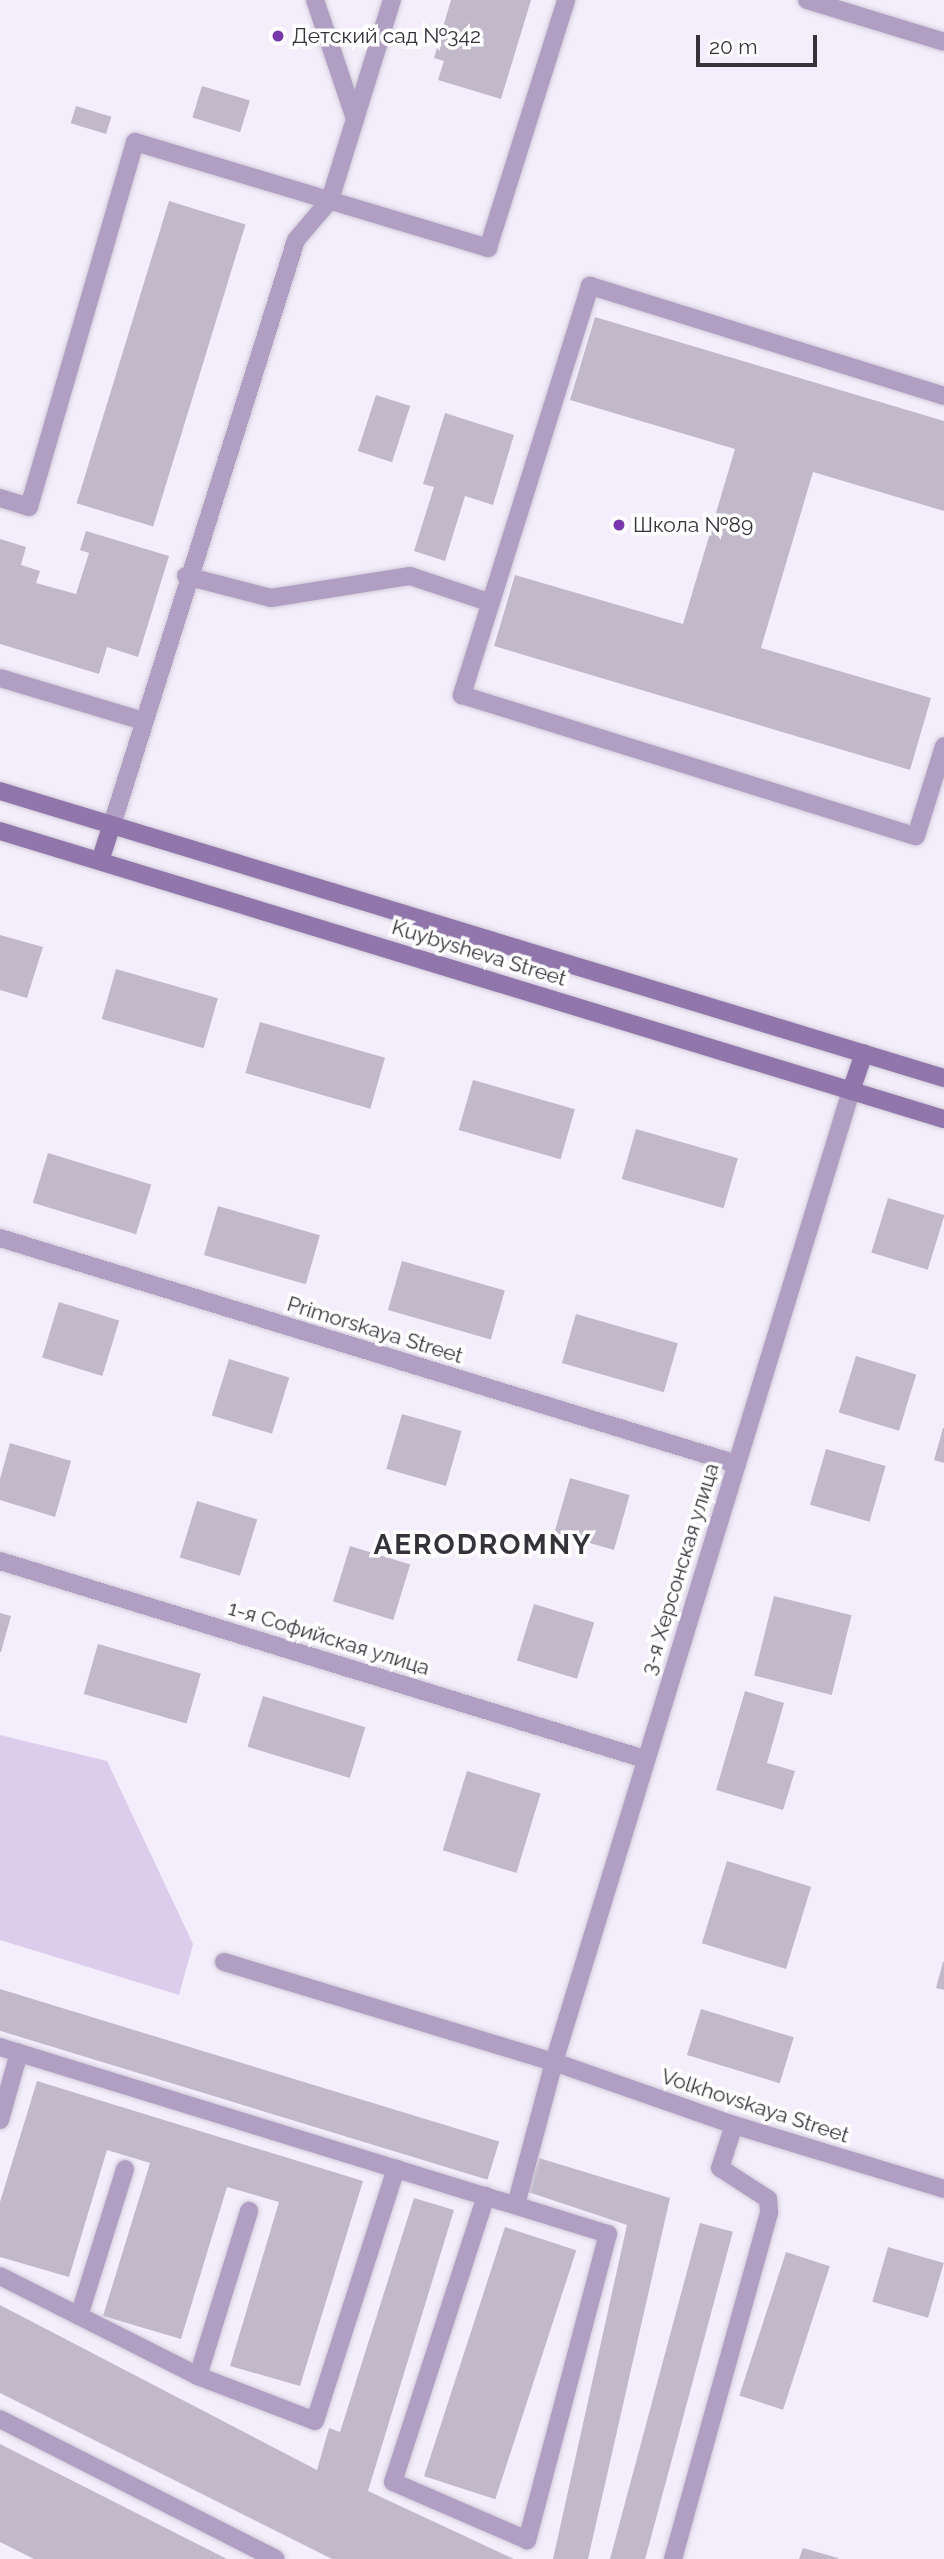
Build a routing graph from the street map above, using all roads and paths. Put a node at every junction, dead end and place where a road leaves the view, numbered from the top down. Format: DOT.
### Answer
graph roads {
  1 [pos="315,0"];
  2 [pos="392,0"];
  3 [pos="566,0"];
  4 [pos="807,0"];
  5 [pos="944,42"];
  6 [pos="355,119"];
  7 [pos="330,200"];
  8 [pos="944,396"];
  9 [pos="0,498"];
  10 [pos="187,576"];
  11 [pos="491,603"];
  12 [pos="0,678"];
  13 [pos="143,721"];
  14 [pos="944,746"];
  15 [pos="0,791"];
  16 [pos="112,825"];
  17 [pos="0,831"];
  18 [pos="100,861"];
  19 [pos="864,1053"];
  20 [pos="944,1077"];
  21 [pos="851,1091"];
  22 [pos="944,1119"];
  23 [pos="0,1238"];
  24 [pos="737,1464"];
  25 [pos="0,1561"];
  26 [pos="645,1759"];
  27 [pos="224,1962"];
  28 [pos="0,2047"];
  29 [pos="19,2053"];
  30 [pos="554,2062"];
  31 [pos="0,2120"];
  32 [pos="734,2125"];
  33 [pos="125,2169"];
  34 [pos="396,2169"];
  35 [pos="944,2189"];
  36 [pos="486,2196"];
  37 [pos="516,2205"];
  38 [pos="249,2211"];
  39 [pos="0,2276"];
  40 [pos="79,2316"];
  41 [pos="198,2376"];
  42 [pos="0,2419"];
  43 [pos="276,2559"];
  44 [pos="673,2559"];
  1 -- 6 [label="street"];
  2 -- 6 [label="street"];
  3 -- 7 [label="street"];
  4 -- 5 [label="street"];
  6 -- 7 [label="street"];
  7 -- 9 [label="street"];
  7 -- 10 [label="street"];
  8 -- 11 [label="street"];
  10 -- 11 [label="street"];
  10 -- 13 [label="street"];
  11 -- 14 [label="street"];
  12 -- 13 [label="street"];
  13 -- 16 [label="street"];
  15 -- 16 [label="main road, Kuybysheva Street"];
  16 -- 18 [label="main road"];
  16 -- 19 [label="main road, Kuybysheva Street"];
  17 -- 18 [label="main road, Kuybysheva Street"];
  18 -- 21 [label="main road, Kuybysheva Street"];
  19 -- 20 [label="main road, Kuybysheva Street"];
  19 -- 21 [label="main road"];
  21 -- 22 [label="main road, Kuybysheva Street"];
  21 -- 24 [label="street, 3-я Херсонская улица"];
  23 -- 24 [label="street, Primorskaya Street"];
  24 -- 26 [label="street, 3-я Херсонская улица"];
  25 -- 26 [label="street, 1-я Софийская улица"];
  26 -- 30 [label="street, 3-я Херсонская улица"];
  27 -- 30 [label="street, Volkhovskaya Street"];
  28 -- 29 [label="street"];
  29 -- 31 [label="street"];
  29 -- 34 [label="street"];
  30 -- 32 [label="street, Volkhovskaya Street"];
  30 -- 37 [label="street, 3-я Херсонская улица"];
  32 -- 35 [label="street, Volkhovskaya Street"];
  32 -- 44 [label="street"];
  33 -- 40 [label="street"];
  34 -- 36 [label="street"];
  34 -- 41 [label="street"];
  36 -- 37 [label="street"];
  36 -- 37 [label="street"];
  38 -- 41 [label="street"];
  39 -- 40 [label="street"];
  40 -- 41 [label="street"];
  42 -- 43 [label="street"];
}
